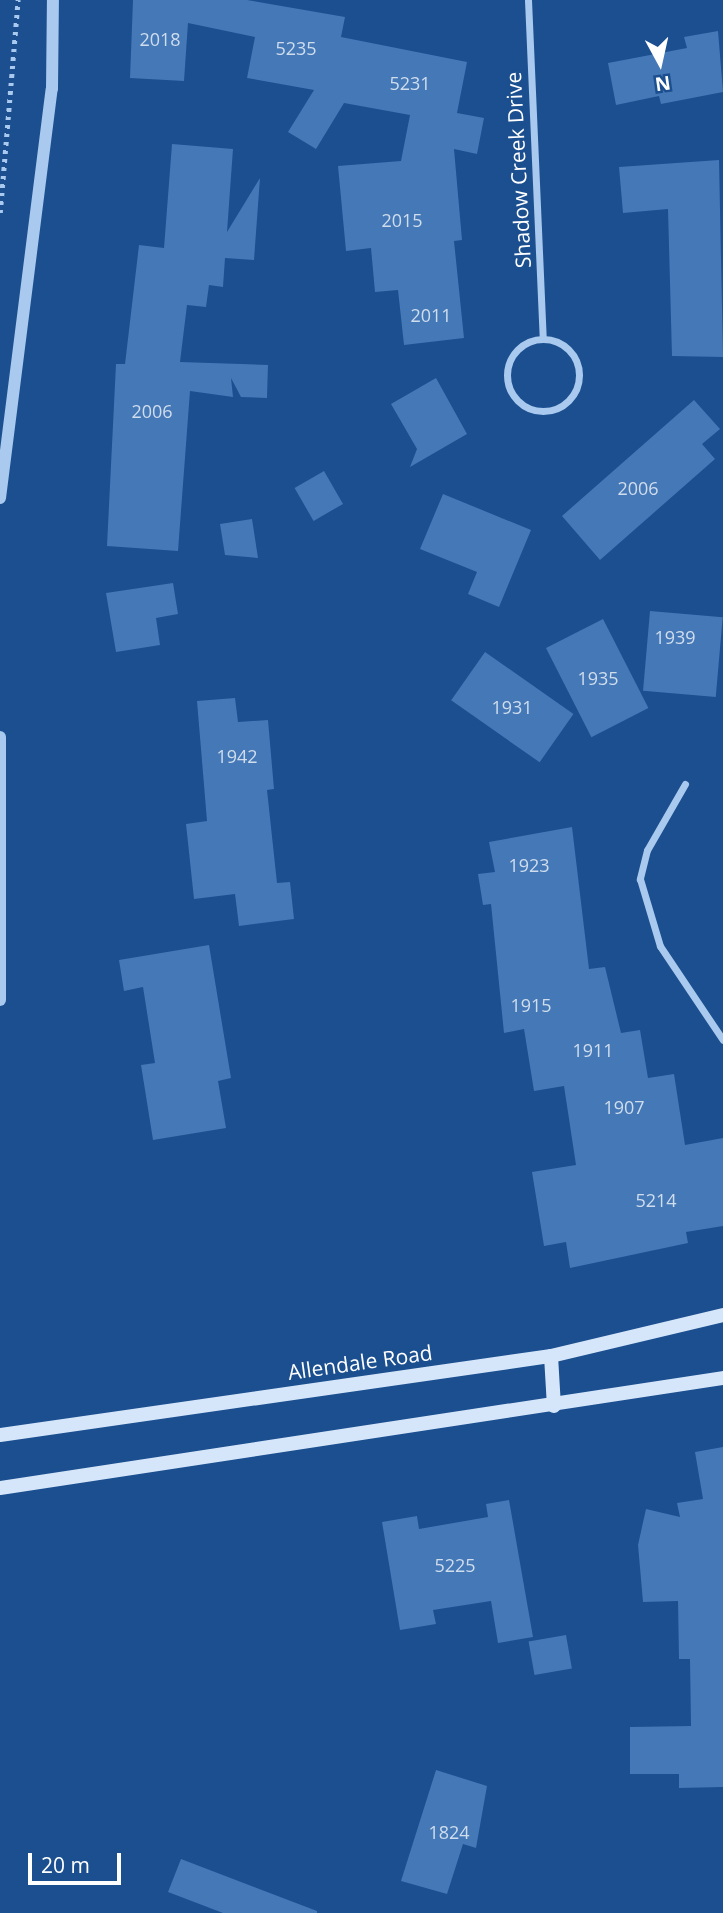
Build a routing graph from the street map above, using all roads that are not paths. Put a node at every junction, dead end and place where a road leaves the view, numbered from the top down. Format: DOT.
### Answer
graph roads {
  1 [pos="53,0"];
  2 [pos="528,0"];
  3 [pos="543,338"];
  4 [pos="0,498"];
  5 [pos="0,737"];
  6 [pos="685,783"];
  7 [pos="0,1000"];
  8 [pos="723,1040"];
  9 [pos="723,1315"];
  10 [pos="551,1356"];
  11 [pos="723,1378"];
  12 [pos="554,1405"];
  13 [pos="0,1434"];
  14 [pos="0,1488"];
  1 -- 4 [label="street"];
  2 -- 3 [label="street, Shadow Creek Drive"];
  3 -- 3 [label="street"];
  5 -- 7 [label="street"];
  6 -- 8 [label="street"];
  9 -- 10 [label="main road, Allendale Road"];
  10 -- 12 [label="main road"];
  10 -- 13 [label="main road, Allendale Road"];
  11 -- 12 [label="main road"];
  12 -- 14 [label="main road"];
}
